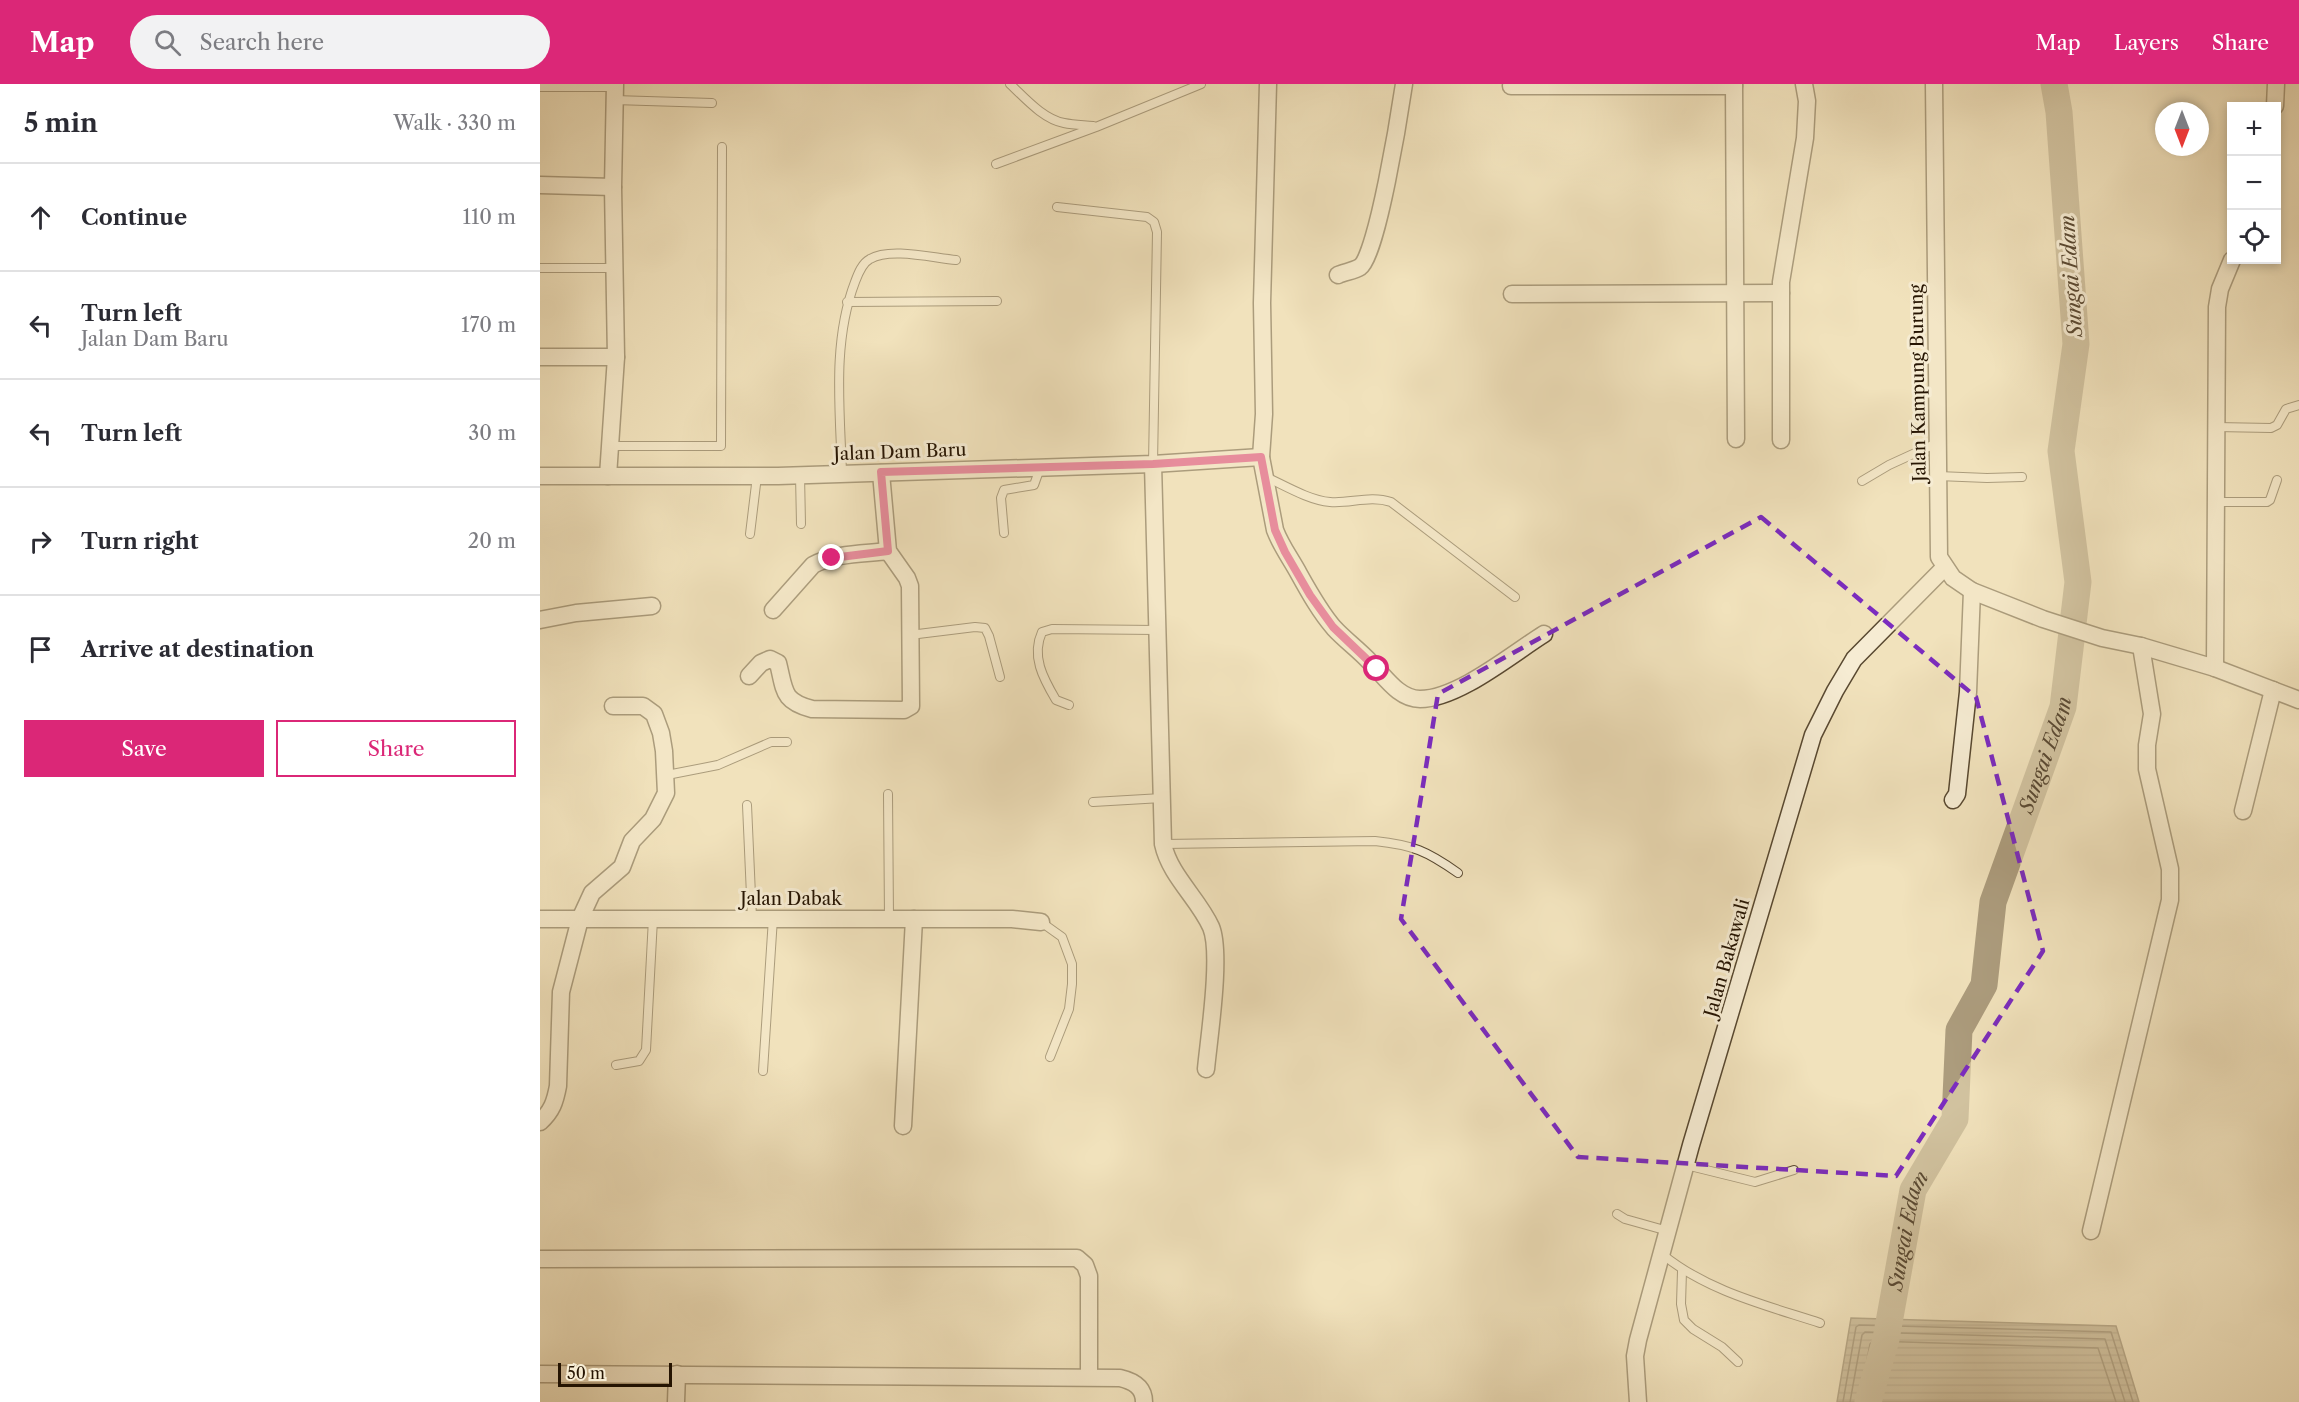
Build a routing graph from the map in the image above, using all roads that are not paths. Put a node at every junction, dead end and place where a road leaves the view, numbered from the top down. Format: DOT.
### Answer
graph roads {
  1 [pos="1010,84"];
  2 [pos="1201,84"];
  3 [pos="1268,84"];
  4 [pos="1404,84"];
  5 [pos="1804,84"];
  6 [pos="1934,84"];
  7 [pos="2276,84"];
  8 [pos="1734,85"];
  9 [pos="1511,86"];
  10 [pos="540,87"];
  11 [pos="615,90"];
  12 [pos="2275,102"];
  13 [pos="712,103"];
  14 [pos="1096,127"];
  15 [pos="722,147"];
  16 [pos="996,164"];
  17 [pos="540,185"];
  18 [pos="613,187"];
  19 [pos="1057,207"];
  20 [pos="956,260"];
  21 [pos="2230,264"];
  22 [pos="540,268"];
  23 [pos="615,268"];
  24 [pos="1338,275"];
  25 [pos="1734,292"];
  26 [pos="1781,293"];
  27 [pos="1512,294"];
  28 [pos="997,301"];
  29 [pos="847,302"];
  30 [pos="540,357"];
  31 [pos="616,357"];
  32 [pos="2299,405"];
  33 [pos="2216,427"];
  34 [pos="1736,439"];
  35 [pos="1781,440"];
  36 [pos="1938,442"];
  37 [pos="610,446"];
  38 [pos="1261,457"];
  39 [pos="1153,464"];
  40 [pos="1040,468"];
  41 [pos="881,472"];
  42 [pos="842,473"];
  43 [pos="800,475"];
  44 [pos="540,476"];
  45 [pos="608,476"];
  46 [pos="757,476"];
  47 [pos="1264,476"];
  48 [pos="1938,476"];
  49 [pos="2022,477"];
  50 [pos="2277,480"];
  51 [pos="1862,481"];
  52 [pos="2216,502"];
  53 [pos="801,524"];
  54 [pos="1004,533"];
  55 [pos="750,534"];
  56 [pos="888,551"];
  57 [pos="1945,567"];
  58 [pos="1972,591"];
  59 [pos="1515,597"];
  60 [pos="652,606"];
  61 [pos="773,610"];
  62 [pos="540,620"];
  63 [pos="1157,630"];
  64 [pos="1544,634"];
  65 [pos="910,635"];
  66 [pos="2141,645"];
  67 [pos="2215,668"];
  68 [pos="749,676"];
  69 [pos="1000,677"];
  70 [pos="2273,690"];
  71 [pos="2299,700"];
  72 [pos="1070,705"];
  73 [pos="613,706"];
  74 [pos="788,742"];
  75 [pos="666,775"];
  76 [pos="888,794"];
  77 [pos="1162,798"];
  78 [pos="1953,800"];
  79 [pos="1093,802"];
  80 [pos="747,805"];
  81 [pos="2243,811"];
  82 [pos="1163,844"];
  83 [pos="1458,873"];
  84 [pos="752,918"];
  85 [pos="772,918"];
  86 [pos="540,919"];
  87 [pos="580,919"];
  88 [pos="653,919"];
  89 [pos="889,919"];
  90 [pos="914,919"];
  91 [pos="1041,922"];
  92 [pos="1050,1057"];
  93 [pos="616,1065"];
  94 [pos="1206,1069"];
  95 [pos="763,1071"];
  96 [pos="540,1122"];
  97 [pos="903,1126"];
  98 [pos="1686,1165"];
  99 [pos="1794,1170"];
  100 [pos="1617,1214"];
  101 [pos="1668,1231"];
  102 [pos="2091,1231"];
  103 [pos="1661,1254"];
  104 [pos="540,1259"];
  105 [pos="1682,1271"];
  106 [pos="1820,1323"];
  107 [pos="1738,1362"];
  108 [pos="540,1374"];
  109 [pos="677,1374"];
  110 [pos="1089,1377"];
  111 [pos="676,1402"];
  112 [pos="1144,1402"];
  113 [pos="1638,1402"];
  1 -- 14 [label="lane"];
  2 -- 14 [label="lane"];
  3 -- 38 [label="street"];
  4 -- 24 [label="street"];
  5 -- 26 [label="street"];
  6 -- 36 [label="street, Jalan Kampung Burung"];
  7 -- 12 [label="street"];
  8 -- 9 [label="street"];
  8 -- 25 [label="street"];
  10 -- 11 [label="lane"];
  11 -- 13 [label="lane"];
  11 -- 18 [label="street"];
  14 -- 16 [label="lane"];
  15 -- 37 [label="lane"];
  17 -- 18 [label="street"];
  18 -- 23 [label="street"];
  19 -- 39 [label="lane"];
  20 -- 29 [label="lane"];
  21 -- 33 [label="street"];
  22 -- 23 [label="lane"];
  23 -- 31 [label="street"];
  25 -- 26 [label="street"];
  25 -- 27 [label="street"];
  25 -- 34 [label="street"];
  26 -- 35 [label="street"];
  28 -- 29 [label="lane"];
  29 -- 42 [label="lane"];
  30 -- 31 [label="street"];
  31 -- 37 [label="street"];
  32 -- 33 [label="lane"];
  33 -- 52 [label="street"];
  36 -- 48 [label="street, Jalan Kampung Burung"];
  36 -- 51 [label="lane"];
  37 -- 45 [label="street"];
  38 -- 39 [label="street, Jalan Dam Baru"];
  38 -- 47 [label="street"];
  39 -- 40 [label="street, Jalan Dam Baru"];
  39 -- 63 [label="street"];
  40 -- 41 [label="street, Jalan Dam Baru"];
  40 -- 54 [label="lane"];
  41 -- 42 [label="street, Jalan Dam Baru"];
  41 -- 56 [label="street"];
  42 -- 43 [label="street, Jalan Dam Baru"];
  43 -- 46 [label="street, Jalan Dam Baru"];
  43 -- 53 [label="lane"];
  44 -- 45 [label="street, Jalan Dam Baru"];
  45 -- 46 [label="street, Jalan Dam Baru"];
  46 -- 55 [label="lane"];
  47 -- 59 [label="lane"];
  47 -- 64 [label="street"];
  48 -- 49 [label="lane"];
  48 -- 57 [label="street, Jalan Kampung Burung"];
  50 -- 52 [label="lane"];
  52 -- 67 [label="street"];
  56 -- 61 [label="street"];
  56 -- 65 [label="street"];
  57 -- 58 [label="street"];
  57 -- 98 [label="street, Jalan Bakawali"];
  58 -- 66 [label="street"];
  58 -- 78 [label="street"];
  60 -- 62 [label="street"];
  63 -- 72 [label="lane"];
  63 -- 77 [label="street"];
  65 -- 68 [label="street"];
  65 -- 69 [label="lane"];
  66 -- 67 [label="street"];
  66 -- 102 [label="street"];
  67 -- 70 [label="street"];
  70 -- 71 [label="street"];
  70 -- 81 [label="street"];
  73 -- 75 [label="street"];
  74 -- 75 [label="lane"];
  75 -- 87 [label="street"];
  76 -- 89 [label="lane"];
  77 -- 79 [label="lane"];
  77 -- 82 [label="street"];
  80 -- 84 [label="lane"];
  82 -- 83 [label="lane"];
  82 -- 94 [label="street"];
  84 -- 85 [label="street, Jalan Dabak"];
  84 -- 88 [label="street, Jalan Dabak"];
  85 -- 89 [label="street, Jalan Dabak"];
  85 -- 95 [label="lane"];
  86 -- 87 [label="street, Jalan Dabak"];
  87 -- 88 [label="street, Jalan Dabak"];
  87 -- 96 [label="street"];
  88 -- 93 [label="lane"];
  89 -- 90 [label="street, Jalan Dabak"];
  90 -- 91 [label="street, Jalan Dabak"];
  90 -- 97 [label="street"];
  91 -- 92 [label="lane"];
  98 -- 99 [label="lane"];
  98 -- 101 [label="street, Jalan Bakawali"];
  100 -- 101 [label="lane"];
  101 -- 103 [label="street, Jalan Bakawali"];
  103 -- 105 [label="lane"];
  103 -- 113 [label="street, Jalan Bakawali"];
  104 -- 110 [label="street"];
  105 -- 106 [label="lane"];
  105 -- 107 [label="lane"];
  108 -- 109 [label="street"];
  109 -- 110 [label="street"];
  109 -- 111 [label="street"];
  110 -- 112 [label="street"];
}
